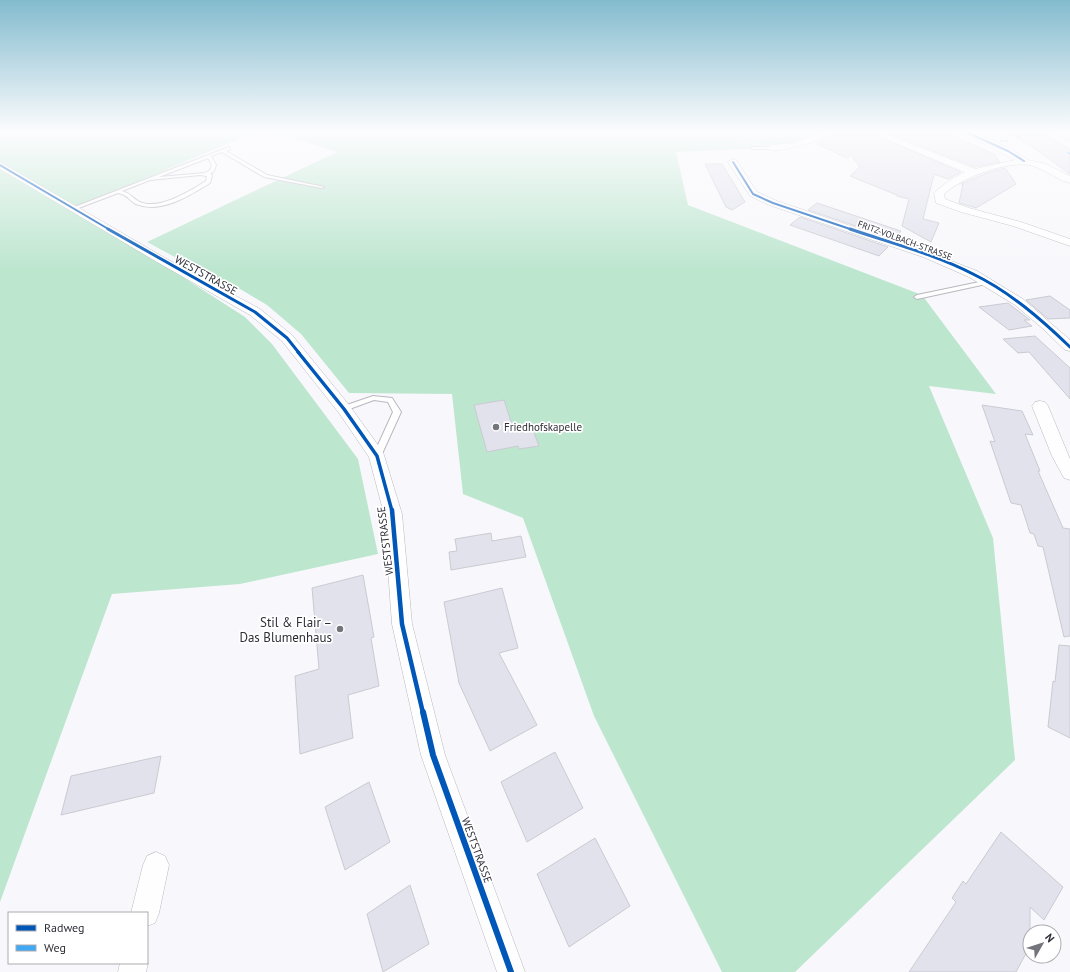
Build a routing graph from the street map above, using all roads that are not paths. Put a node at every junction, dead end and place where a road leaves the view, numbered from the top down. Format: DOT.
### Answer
graph roads {
  1 [pos="23,178"];
  2 [pos="157,178"];
  3 [pos="209,178"];
  4 [pos="278,178"];
  5 [pos="743,178"];
  6 [pos="958,178"];
  7 [pos="148,179"];
  8 [pos="322,187"];
  9 [pos="117,191"];
  10 [pos="74,208"];
  11 [pos="1070,243"];
  12 [pos="989,282"];
  13 [pos="916,297"];
  14 [pos="1070,347"];
  15 [pos="1040,406"];
  16 [pos="344,409"];
  17 [pos="377,456"];
  18 [pos="1070,474"];
  19 [pos="156,865"];
  20 [pos="145,912"];
  21 [pos="511,972"];
  1 -- 10 [label="street, WESTSTRASSE"];
  2 -- 7 [label="lane"];
  3 -- 9 [label="lane"];
  4 -- 8 [label="lane"];
  5 -- 12 [label="street, FRITZ-VOLBACH-STRASSE"];
  6 -- 11 [label="street"];
  7 -- 9 [label="lane"];
  9 -- 10 [label="lane"];
  10 -- 16 [label="street, WESTSTRASSE"];
  12 -- 13 [label="lane"];
  12 -- 14 [label="street, FRITZ-VOLBACH-STRASSE"];
  15 -- 18 [label="street"];
  16 -- 17 [label="street, WESTSTRASSE"];
  16 -- 17 [label="lane"];
  17 -- 21 [label="street, WESTSTRASSE"];
  19 -- 20 [label="street"];
}
